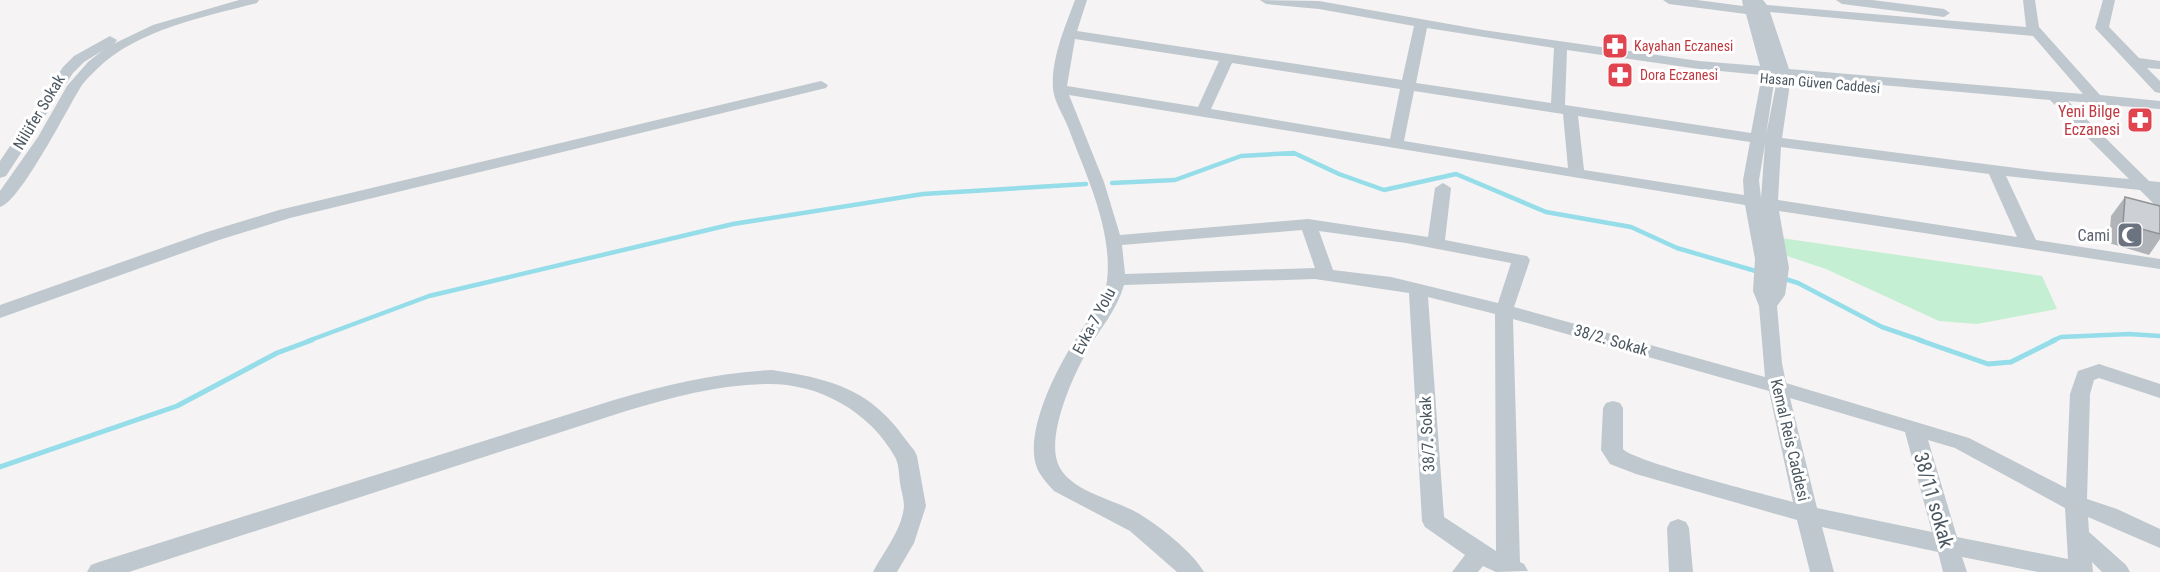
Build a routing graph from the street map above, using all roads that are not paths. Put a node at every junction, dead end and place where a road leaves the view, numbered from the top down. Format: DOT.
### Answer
graph roads {
  1 [pos="228,0"];
  2 [pos="253,0"];
  3 [pos="1081,0"];
  4 [pos="1266,0"];
  5 [pos="1296,0"];
  6 [pos="1669,0"];
  7 [pos="1842,0"];
  8 [pos="2029,0"];
  9 [pos="2109,0"];
  10 [pos="1316,3"];
  11 [pos="1882,3"];
  12 [pos="1755,5"];
  13 [pos="1892,20"];
  14 [pos="1421,23"];
  15 [pos="2035,28"];
  16 [pos="1070,34"];
  17 [pos="1483,34"];
  18 [pos="1560,50"];
  19 [pos="1227,58"];
  20 [pos="2134,63"];
  21 [pos="2160,65"];
  22 [pos="1776,76"];
  23 [pos="821,85"];
  24 [pos="1406,86"];
  25 [pos="1060,89"];
  26 [pos="2160,89"];
  27 [pos="2058,100"];
  28 [pos="2098,103"];
  29 [pos="2160,105"];
  30 [pos="2160,110"];
  31 [pos="1564,111"];
  32 [pos="1203,112"];
  33 [pos="1758,139"];
  34 [pos="1775,141"];
  35 [pos="1396,144"];
  36 [pos="1995,170"];
  37 [pos="0,173"];
  38 [pos="1576,174"];
  39 [pos="2153,186"];
  40 [pos="1443,188"];
  41 [pos="0,201"];
  42 [pos="1752,201"];
  43 [pos="2160,201"];
  44 [pos="1769,204"];
  45 [pos="1308,224"];
  46 [pos="1113,241"];
  47 [pos="1436,244"];
  48 [pos="2028,244"];
  49 [pos="2160,264"];
  50 [pos="1326,275"];
  51 [pos="1771,276"];
  52 [pos="1116,280"];
  53 [pos="1418,290"];
  54 [pos="1504,311"];
  55 [pos="0,312"];
  56 [pos="1779,387"];
  57 [pos="2160,391"];
  58 [pos="1613,408"];
  59 [pos="1914,427"];
  60 [pos="2079,506"];
  61 [pos="1807,514"];
  62 [pos="1678,528"];
  63 [pos="2079,536"];
  64 [pos="2160,539"];
  65 [pos="1946,543"];
  66 [pos="2160,552"];
  67 [pos="1472,563"];
  68 [pos="1512,570"];
  69 [pos="2081,571"];
  70 [pos="99,572"];
  71 [pos="885,572"];
  72 [pos="1192,572"];
  73 [pos="1681,572"];
  74 [pos="1822,572"];
  75 [pos="1955,572"];
  76 [pos="2118,572"];
  1 -- 37 [label="street, Nilüfer Sokak"];
  2 -- 41 [label="street, Nilüfer Sokak"];
  3 -- 16 [label="street"];
  4 -- 10 [label="street, Hasan Güven Caddesi"];
  5 -- 10 [label="street, Hasan Güven Caddesi"];
  6 -- 12 [label="street"];
  7 -- 11 [label="street"];
  8 -- 15 [label="street"];
  9 -- 20 [label="street"];
  10 -- 14 [label="street, Hasan Güven Caddesi"];
  11 -- 13 [label="street"];
  11 -- 15 [label="street"];
  12 -- 13 [label="street"];
  12 -- 22 [label="street, Kemal Reis Caddesi"];
  13 -- 15 [label="street"];
  14 -- 17 [label="street, Hasan Güven Caddesi"];
  14 -- 24 [label="street"];
  15 -- 28 [label="street"];
  16 -- 19 [label="street"];
  16 -- 25 [label="street"];
  17 -- 18 [label="street, Hasan Güven Caddesi"];
  17 -- 22 [label="street, Hasan Güven Caddesi"];
  18 -- 22 [label="street, Hasan Güven Caddesi"];
  18 -- 31 [label="street"];
  19 -- 24 [label="street"];
  19 -- 32 [label="street"];
  20 -- 21 [label="street"];
  20 -- 26 [label="street"];
  22 -- 27 [label="street, Hasan Güven Caddesi"];
  22 -- 33 [label="street, Kemal Reis Caddesi"];
  22 -- 34 [label="street, Kemal Reis Caddesi"];
  23 -- 55 [label="street"];
  24 -- 31 [label="street"];
  24 -- 35 [label="street"];
  25 -- 32 [label="street"];
  25 -- 46 [label="street, Evka-7 Yolu"];
  27 -- 28 [label="street, Hasan Güven Caddesi"];
  27 -- 39 [label="street"];
  28 -- 29 [label="street, Hasan Güven Caddesi"];
  28 -- 30 [label="street, Hasan Güven Caddesi"];
  31 -- 33 [label="street"];
  31 -- 38 [label="street"];
  32 -- 35 [label="street"];
  33 -- 34 [label="street"];
  33 -- 42 [label="street, Kemal Reis Caddesi"];
  34 -- 36 [label="street"];
  34 -- 44 [label="street, Kemal Reis Caddesi"];
  35 -- 38 [label="street"];
  36 -- 39 [label="street"];
  36 -- 48 [label="street"];
  38 -- 42 [label="street"];
  39 -- 43 [label="street"];
  40 -- 47 [label="street"];
  42 -- 44 [label="street"];
  42 -- 51 [label="street, Kemal Reis Caddesi"];
  44 -- 48 [label="street"];
  44 -- 51 [label="street, Kemal Reis Caddesi"];
  45 -- 46 [label="street"];
  45 -- 47 [label="street"];
  45 -- 50 [label="street"];
  46 -- 52 [label="street, Evka-7 Yolu"];
  47 -- 54 [label="street"];
  48 -- 49 [label="street"];
  50 -- 52 [label="street, 38/2. Sokak"];
  50 -- 53 [label="street, 38/2. Sokak"];
  51 -- 56 [label="street, Kemal Reis Caddesi"];
  52 -- 72 [label="street, Evka-7 Yolu"];
  53 -- 54 [label="street, 38/2. Sokak"];
  53 -- 67 [label="street, 38/7. Sokak"];
  54 -- 56 [label="street, 38/2. Sokak"];
  54 -- 68 [label="street"];
  56 -- 59 [label="street, 38/2. Sokak"];
  56 -- 61 [label="street, Kemal Reis Caddesi"];
  57 -- 60 [label="street"];
  58 -- 61 [label="street"];
  59 -- 60 [label="street, 38/2. Sokak"];
  59 -- 65 [label="street, 38/11 sokak"];
  60 -- 63 [label="street"];
  60 -- 64 [label="street, 38/2. Sokak"];
  60 -- 66 [label="street, 38/2. Sokak"];
  61 -- 65 [label="street"];
  61 -- 74 [label="street, Kemal Reis Caddesi"];
  62 -- 73 [label="street"];
  63 -- 69 [label="street"];
  63 -- 76 [label="street"];
  65 -- 69 [label="street"];
  65 -- 75 [label="street, 38/11 sokak"];
  67 -- 68 [label="street"];
  70 -- 71 [label="street"];
}
